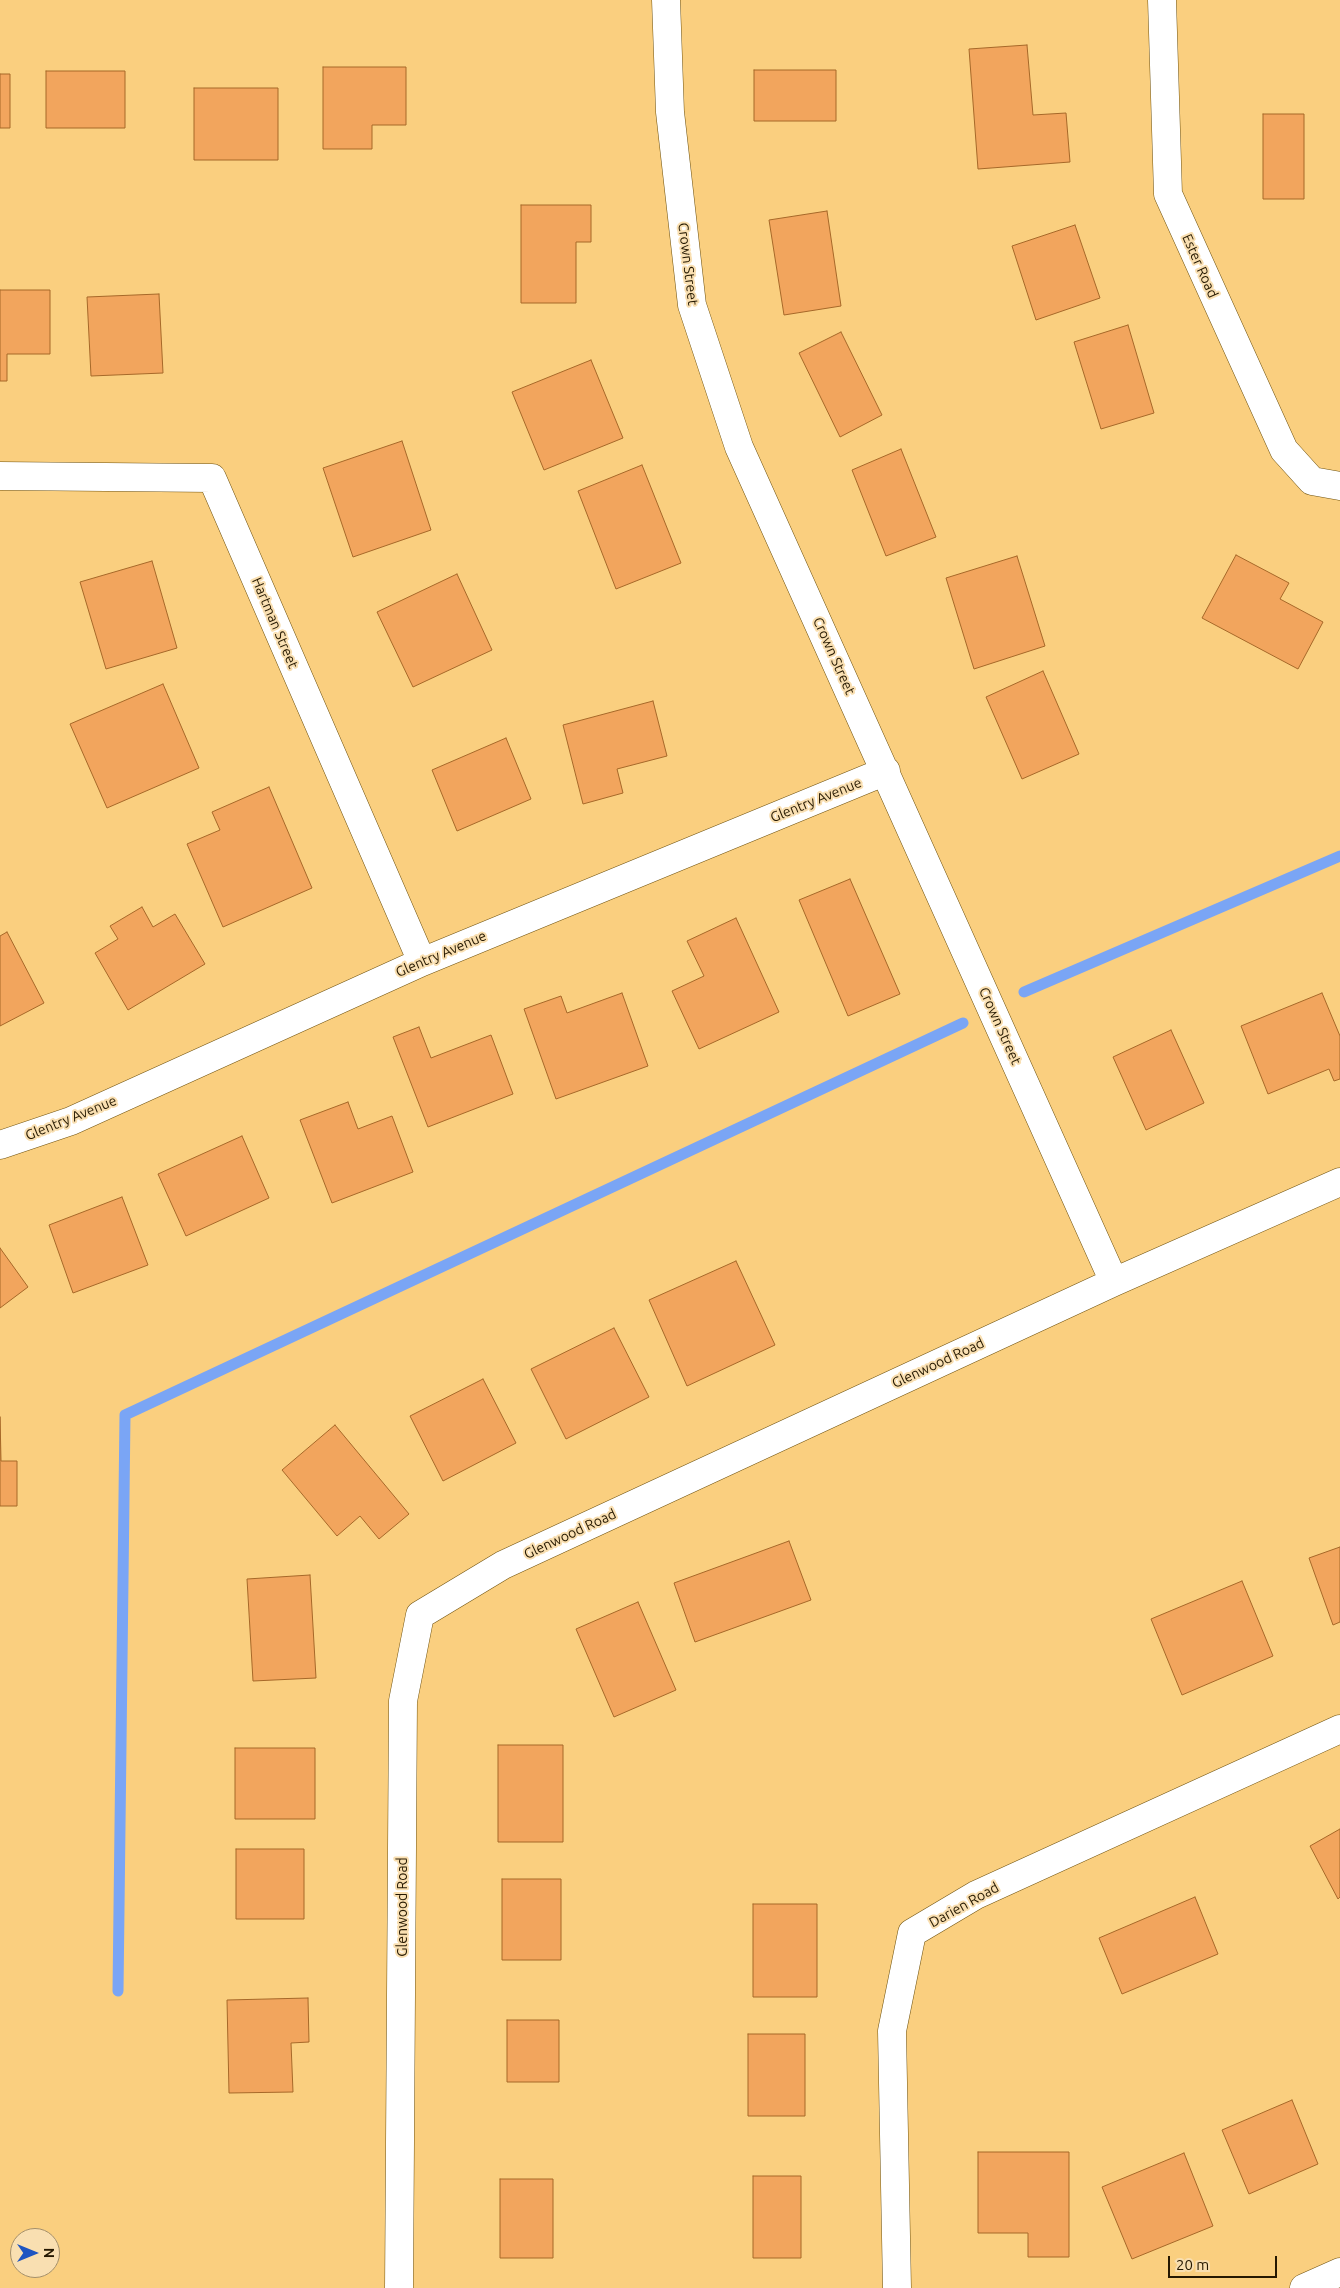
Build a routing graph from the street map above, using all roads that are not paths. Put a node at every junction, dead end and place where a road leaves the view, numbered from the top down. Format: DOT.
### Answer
graph roads {
  1 [pos="666,0"];
  2 [pos="1162,0"];
  3 [pos="0,476"];
  4 [pos="1340,486"];
  5 [pos="886,771"];
  6 [pos="422,962"];
  7 [pos="0,1145"];
  8 [pos="1340,1182"];
  9 [pos="1114,1282"];
  10 [pos="1340,1729"];
  11 [pos="1340,2272"];
  12 [pos="399,2288"];
  13 [pos="898,2288"];
  14 [pos="1304,2288"];
  1 -- 5 [label="street, Crown Street"];
  2 -- 4 [label="street, Ester Road"];
  3 -- 6 [label="street, Hartman Street"];
  5 -- 6 [label="street, Glentry Avenue"];
  5 -- 9 [label="street, Crown Street"];
  6 -- 7 [label="street, Glentry Avenue"];
  8 -- 9 [label="street, Glenwood Road"];
  9 -- 12 [label="street, Glenwood Road"];
  10 -- 13 [label="street, Darien Road"];
  11 -- 14 [label="street"];
}
